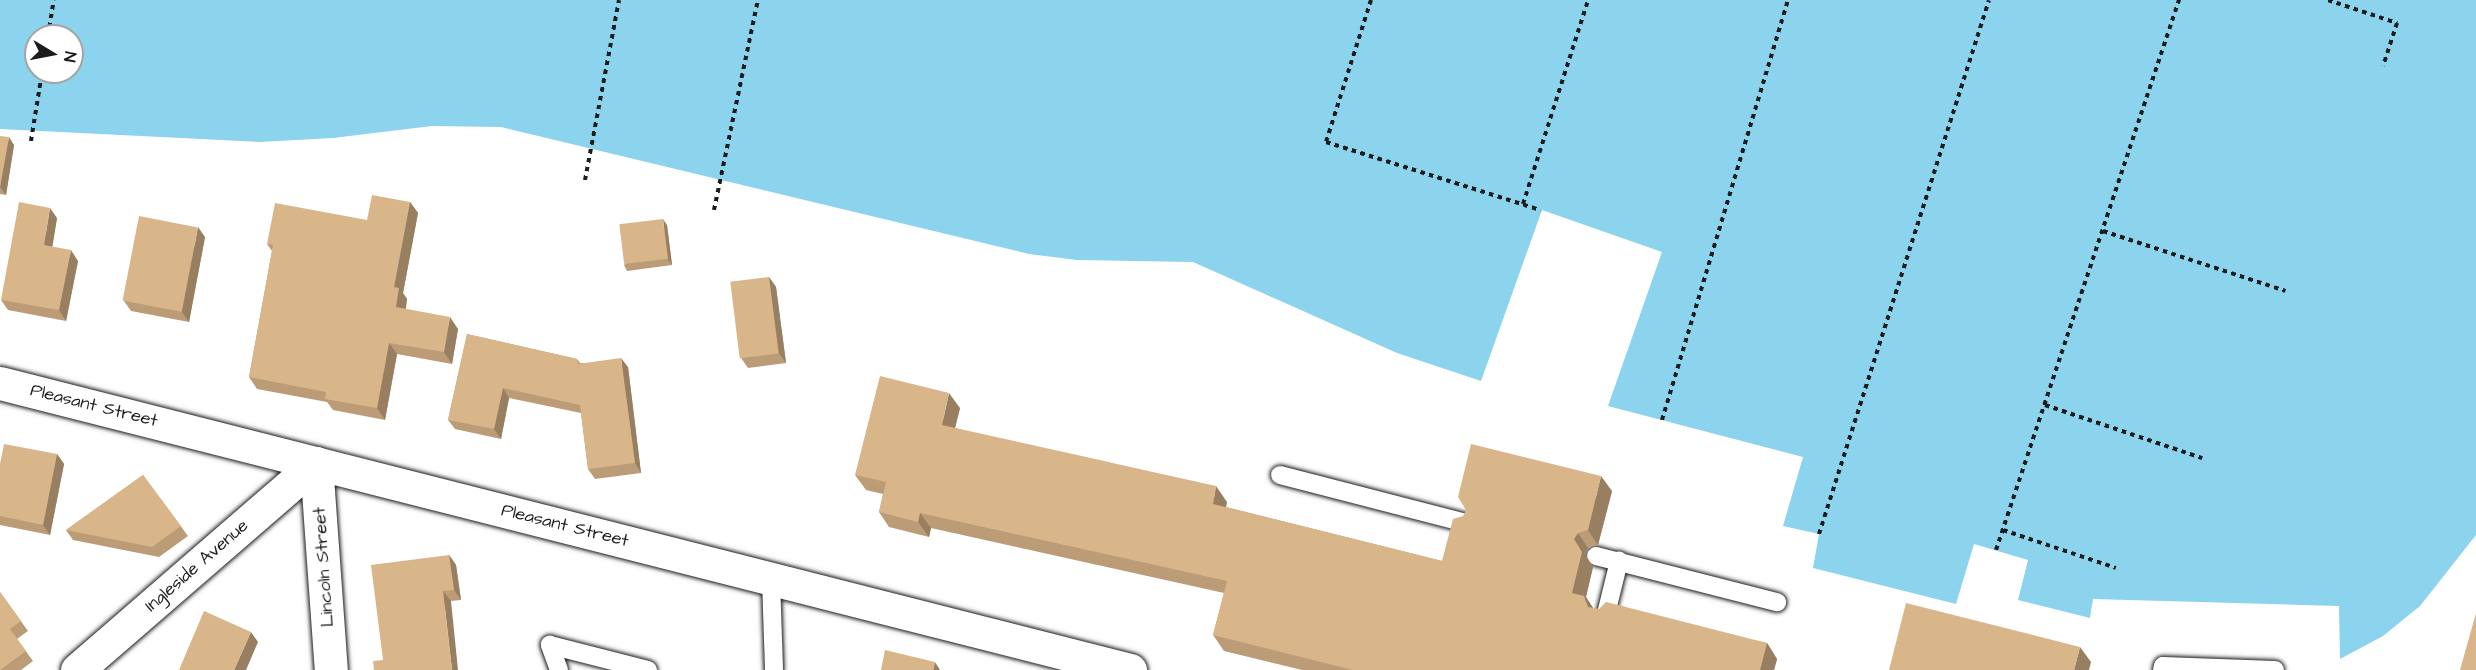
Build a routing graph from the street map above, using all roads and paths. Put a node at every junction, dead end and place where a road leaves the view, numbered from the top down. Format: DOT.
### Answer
graph roads {
  1 [pos="54,0"];
  2 [pos="619,0"];
  3 [pos="758,0"];
  4 [pos="1371,0"];
  5 [pos="1588,0"];
  6 [pos="1788,0"];
  7 [pos="1989,0"];
  8 [pos="2179,0"];
  9 [pos="2328,0"];
  10 [pos="2344,2"];
  11 [pos="50,24"];
  12 [pos="2383,66"];
  13 [pos="40,84"];
  14 [pos="31,141"];
  15 [pos="585,180"];
  16 [pos="1523,204"];
  17 [pos="714,210"];
  18 [pos="1542,210"];
  19 [pos="2103,231"];
  20 [pos="2284,291"];
  21 [pos="0,383"];
  22 [pos="2044,405"];
  23 [pos="1662,420"];
  24 [pos="2202,458"];
  25 [pos="316,463"];
  26 [pos="1280,475"];
  27 [pos="1466,523"];
  28 [pos="2003,530"];
  29 [pos="1819,534"];
  30 [pos="1996,550"];
  31 [pos="1596,556"];
  32 [pos="1619,561"];
  33 [pos="2116,568"];
  34 [pos="771,579"];
  35 [pos="1777,602"];
  36 [pos="1606,614"];
  37 [pos="77,670"];
  38 [pos="331,670"];
  39 [pos="559,670"];
  40 [pos="648,670"];
  41 [pos="774,670"];
  42 [pos="1130,670"];
  43 [pos="2162,670"];
  44 [pos="2276,670"];
  1 -- 11 [label="path"];
  2 -- 15 [label="path"];
  3 -- 17 [label="path"];
  4 -- 16 [label="path"];
  5 -- 16 [label="path"];
  6 -- 23 [label="path"];
  7 -- 29 [label="path"];
  8 -- 19 [label="path"];
  9 -- 10 [label="path"];
  10 -- 12 [label="path"];
  13 -- 14 [label="path"];
  16 -- 18 [label="path"];
  19 -- 20 [label="path"];
  19 -- 22 [label="path"];
  21 -- 25 [label="main road, Pleasant Street"];
  22 -- 24 [label="path"];
  22 -- 28 [label="path"];
  25 -- 34 [label="main road, Pleasant Street"];
  25 -- 37 [label="main road, Ingleside Avenue"];
  25 -- 38 [label="main road, Lincoln Street"];
  26 -- 27 [label="lane"];
  28 -- 30 [label="path"];
  28 -- 33 [label="path"];
  31 -- 32 [label="lane"];
  32 -- 35 [label="lane"];
  32 -- 36 [label="lane"];
  34 -- 41 [label="lane"];
  34 -- 42 [label="main road, Pleasant Street"];
  39 -- 40 [label="lane"];
  43 -- 44 [label="lane"];
}
